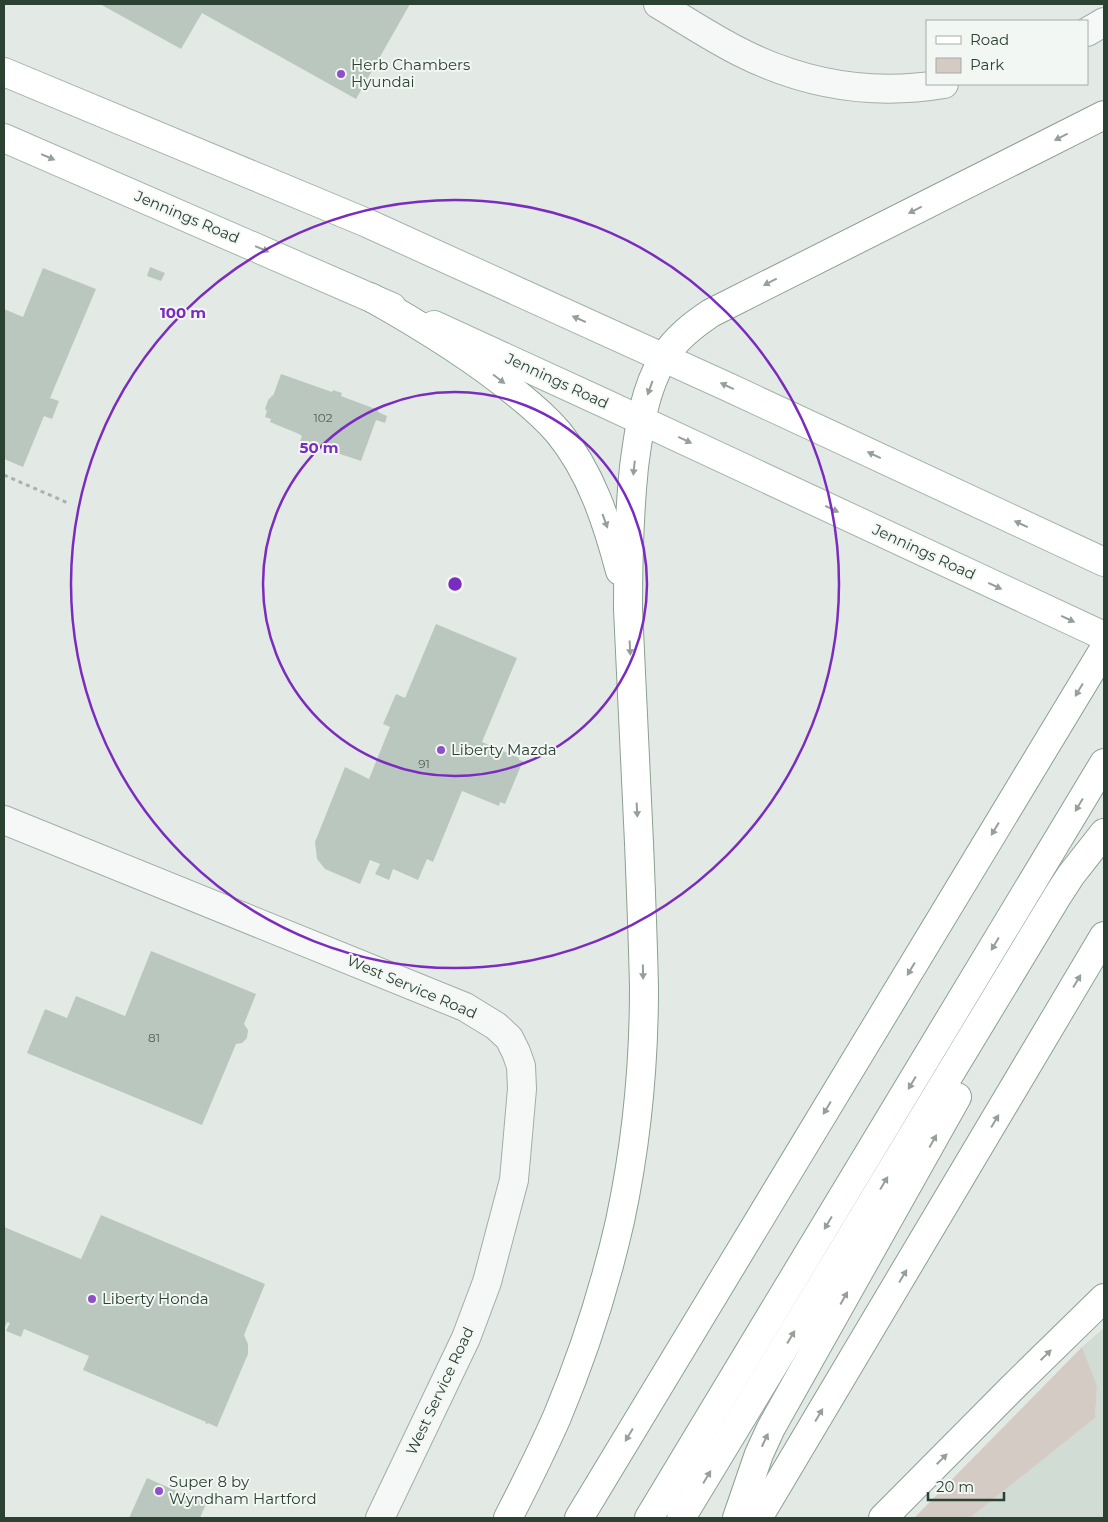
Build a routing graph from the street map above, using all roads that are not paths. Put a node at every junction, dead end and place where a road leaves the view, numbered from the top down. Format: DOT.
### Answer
graph roads {
  1 [pos="658,4"];
  2 [pos="1104,22"];
  3 [pos="1088,31"];
  4 [pos="4,72"];
  5 [pos="934,85"];
  6 [pos="1104,115"];
  7 [pos="4,138"];
  8 [pos="370,297"];
  9 [pos="664,358"];
  10 [pos="641,420"];
  11 [pos="1104,562"];
  12 [pos="628,609"];
  13 [pos="1104,636"];
  14 [pos="1104,648"];
  15 [pos="1104,763"];
  16 [pos="4,820"];
  17 [pos="1104,833"];
  18 [pos="1104,838"];
  19 [pos="1104,936"];
  20 [pos="1104,1298"];
  21 [pos="380,1518"];
  22 [pos="508,1518"];
  23 [pos="579,1518"];
  24 [pos="649,1518"];
  25 [pos="681,1518"];
  26 [pos="737,1518"];
  27 [pos="758,1518"];
  28 [pos="883,1518"];
  1 -- 5 [label="street"];
  2 -- 3 [label="street"];
  9 -- 4 [label="main road, one-way"];
  6 -- 9 [label="main road, one-way"];
  7 -- 8 [label="main road, Jennings Road, one-way"];
  8 -- 10 [label="main road, Jennings Road"];
  8 -- 12 [label="main road, one-way"];
  9 -- 10 [label="main road, one-way"];
  11 -- 9 [label="main road, one-way"];
  10 -- 12 [label="main road, one-way"];
  10 -- 13 [label="main road, Jennings Road, one-way"];
  12 -- 22 [label="main road, one-way"];
  14 -- 23 [label="main road, one-way"];
  15 -- 24 [label="main road, one-way"];
  16 -- 21 [label="street, West Service Road"];
  25 -- 17 [label="main road, one-way"];
  26 -- 18 [label="main road, one-way"];
  27 -- 19 [label="main road, one-way"];
  28 -- 20 [label="main road, one-way"];
}
